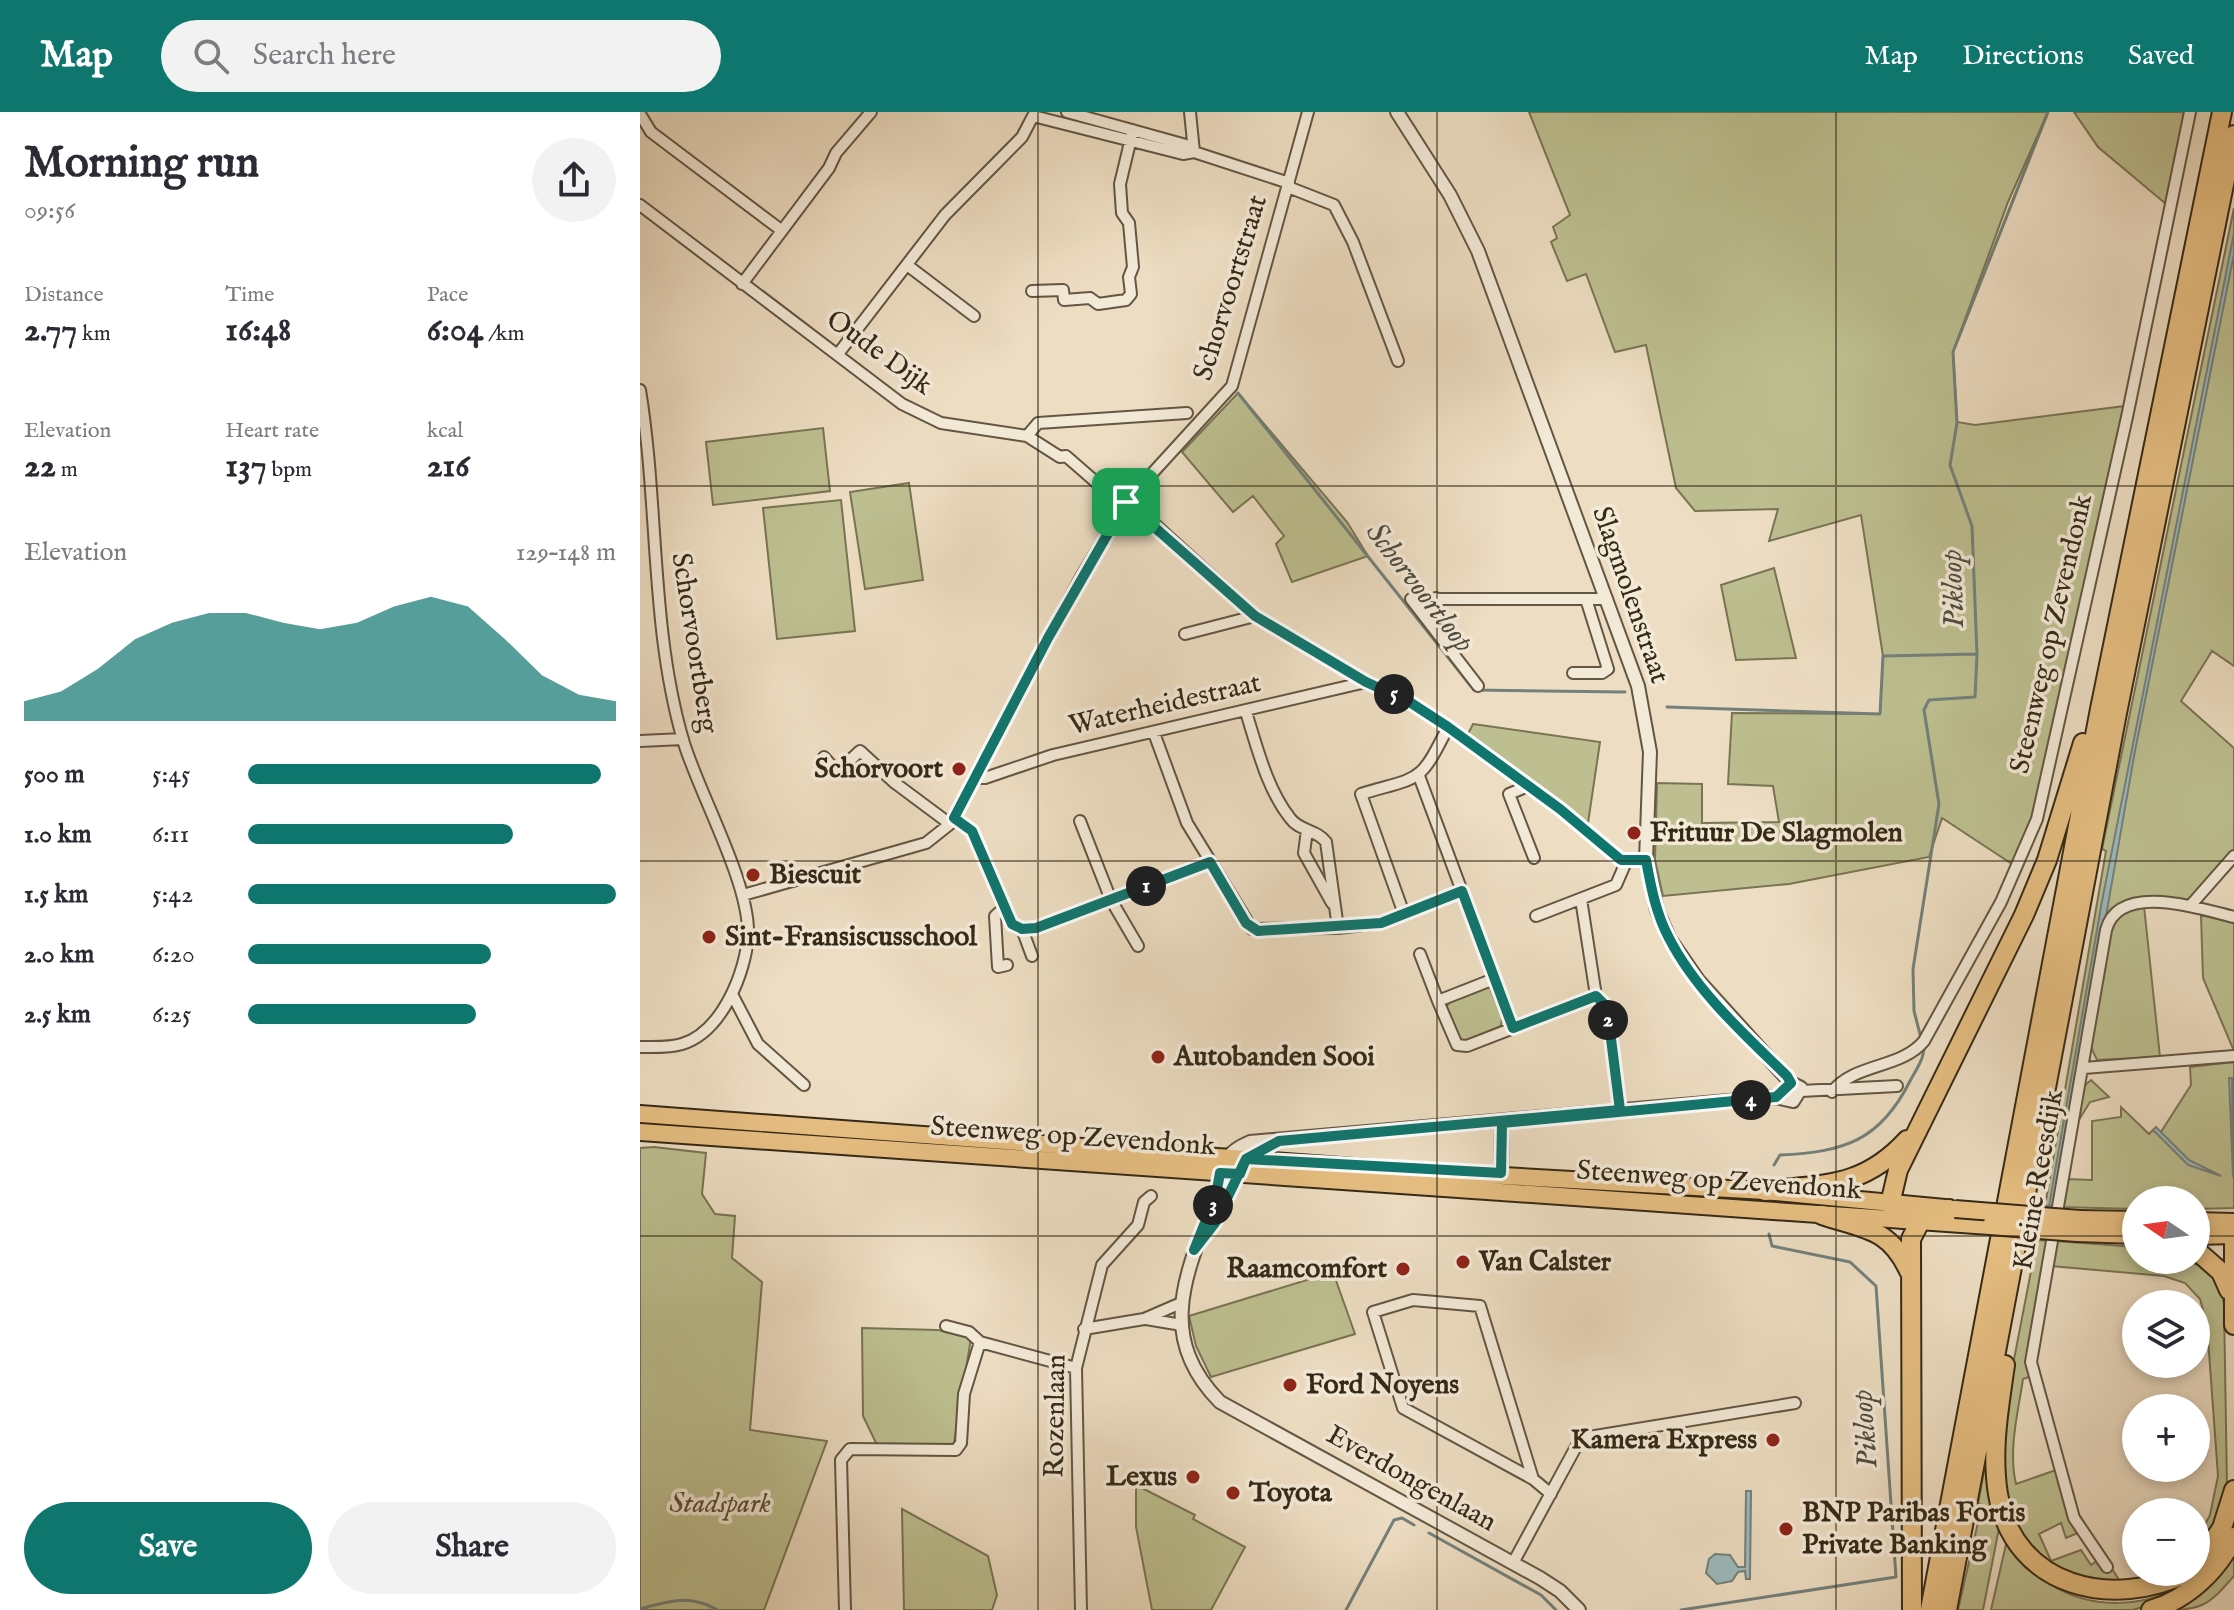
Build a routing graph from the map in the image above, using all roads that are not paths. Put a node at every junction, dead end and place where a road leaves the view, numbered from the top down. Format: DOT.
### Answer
graph roads {
  1 [pos="871,112"];
  2 [pos="1067,112"];
  3 [pos="1190,112"];
  4 [pos="1308,112"];
  5 [pos="1397,112"];
  6 [pos="2190,112"];
  7 [pos="2222,112"];
  8 [pos="640,114"];
  9 [pos="1031,114"];
  10 [pos="1049,115"];
  11 [pos="1132,135"];
  12 [pos="2234,135"];
  13 [pos="1194,152"];
  14 [pos="1288,185"];
  15 [pos="640,205"];
  16 [pos="781,230"];
  17 [pos="907,265"];
  18 [pos="742,284"];
  19 [pos="1032,291"];
  20 [pos="974,316"];
  21 [pos="838,354"];
  22 [pos="1398,361"];
  23 [pos="640,390"];
  24 [pos="1187,413"];
  25 [pos="1027,436"];
  26 [pos="1126,502"];
  27 [pos="1436,598"];
  28 [pos="1586,599"];
  29 [pos="1607,599"];
  30 [pos="1255,616"];
  31 [pos="1437,622"];
  32 [pos="1185,634"];
  33 [pos="1573,673"];
  34 [pos="1366,682"];
  35 [pos="1478,686"];
  36 [pos="2100,709"];
  37 [pos="1246,712"];
  38 [pos="1448,727"];
  39 [pos="1154,733"];
  40 [pos="683,739"];
  41 [pos="640,741"];
  42 [pos="824,757"];
  43 [pos="1419,776"];
  44 [pos="975,778"];
  45 [pos="1528,786"];
  46 [pos="952,821"];
  47 [pos="1080,821"];
  48 [pos="1307,830"];
  49 [pos="2234,856"];
  50 [pos="1534,858"];
  51 [pos="1646,860"];
  52 [pos="1210,862"];
  53 [pos="1626,862"];
  54 [pos="1462,891"];
  55 [pos="743,895"];
  56 [pos="1581,899"];
  57 [pos="1111,900"];
  58 [pos="1332,903"];
  59 [pos="2190,906"];
  60 [pos="1004,908"];
  61 [pos="1404,914"];
  62 [pos="1536,916"];
  63 [pos="2234,917"];
  64 [pos="1020,928"];
  65 [pos="1338,928"];
  66 [pos="1138,946"];
  67 [pos="1420,954"];
  68 [pos="1032,956"];
  69 [pos="1007,965"];
  70 [pos="1494,979"];
  71 [pos="733,996"];
  72 [pos="1596,996"];
  73 [pos="1438,1001"];
  74 [pos="1513,1028"];
  75 [pos="640,1047"];
  76 [pos="2234,1056"];
  77 [pos="2084,1068"];
  78 [pos="804,1085"];
  79 [pos="1897,1086"];
  80 [pos="1794,1090"];
  81 [pos="1832,1092"];
  82 [pos="1620,1110"];
  83 [pos="640,1114"];
  84 [pos="1502,1123"];
  85 [pos="1917,1129"];
  86 [pos="640,1132"];
  87 [pos="1279,1141"];
  88 [pos="1223,1165"];
  89 [pos="1243,1166"];
  90 [pos="1501,1173"];
  91 [pos="1765,1191"];
  92 [pos="1151,1196"];
  93 [pos="1890,1204"];
  94 [pos="1952,1214"];
  95 [pos="1822,1215"];
  96 [pos="1910,1220"];
  97 [pos="2122,1221"];
  98 [pos="2210,1224"];
  99 [pos="2078,1226"];
  100 [pos="2234,1228"];
  101 [pos="2122,1233"];
  102 [pos="2210,1233"];
  103 [pos="1194,1250"];
  104 [pos="2210,1262"];
  105 [pos="2012,1267"];
  106 [pos="1910,1274"];
  107 [pos="2233,1300"];
  108 [pos="1181,1303"];
  109 [pos="1144,1319"];
  110 [pos="1182,1325"];
  111 [pos="2234,1325"];
  112 [pos="946,1326"];
  113 [pos="1084,1329"];
  114 [pos="980,1342"];
  115 [pos="1076,1368"];
  116 [pos="1795,1403"];
  117 [pos="1533,1479"];
  118 [pos="2234,1490"];
  119 [pos="1551,1494"];
  120 [pos="2234,1537"];
  121 [pos="2210,1546"];
  122 [pos="1513,1563"];
  123 [pos="2107,1567"];
  124 [pos="2164,1586"];
  125 [pos="845,1610"];
  126 [pos="1081,1610"];
  127 [pos="1579,1610"];
  128 [pos="1912,1610"];
  129 [pos="1930,1610"];
  130 [pos="1947,1610"];
  131 [pos="2151,1610"];
  1 -- 16 [label="street"];
  2 -- 11 [label="street"];
  3 -- 13 [label="street"];
  4 -- 14 [label="street, Schorvoortstraat"];
  5 -- 29 [label="street, Slagmolenstraat"];
  6 -- 81 [label="street, Steenweg op Zevendonk"];
  7 -- 36 [label="highway"];
  8 -- 16 [label="street"];
  9 -- 10 [label="street"];
  9 -- 17 [label="street"];
  10 -- 11 [label="street"];
  11 -- 13 [label="street"];
  11 -- 19 [label="street"];
  12 -- 105 [label="highway"];
  13 -- 14 [label="street"];
  14 -- 22 [label="street"];
  14 -- 26 [label="street, Schorvoortstraat"];
  15 -- 18 [label="street, Oude Dijk"];
  16 -- 18 [label="street"];
  17 -- 20 [label="street"];
  17 -- 21 [label="street"];
  18 -- 21 [label="street, Oude Dijk"];
  21 -- 25 [label="street, Oude Dijk"];
  23 -- 40 [label="street, Schorvoortberg"];
  24 -- 25 [label="street"];
  25 -- 26 [label="street, Oude Dijk"];
  26 -- 30 [label="street, Oude Dijk"];
  26 -- 44 [label="street, Schorvoortstraat"];
  27 -- 28 [label="street"];
  27 -- 31 [label="street"];
  27 -- 35 [label="street"];
  28 -- 29 [label="street"];
  28 -- 33 [label="street"];
  29 -- 51 [label="street, Slagmolenstraat"];
  30 -- 32 [label="street"];
  30 -- 34 [label="street, Oude Dijk"];
  34 -- 37 [label="street, Waterheidestraat"];
  34 -- 38 [label="street, Oude Dijk"];
  36 -- 85 [label="highway"];
  36 -- 129 [label="highway"];
  37 -- 39 [label="street, Waterheidestraat"];
  37 -- 48 [label="street"];
  38 -- 43 [label="street"];
  38 -- 45 [label="street, Oude Dijk"];
  39 -- 44 [label="street, Waterheidestraat"];
  39 -- 52 [label="street"];
  40 -- 41 [label="street"];
  40 -- 55 [label="street, Schorvoortberg"];
  42 -- 46 [label="street"];
  43 -- 54 [label="street"];
  43 -- 61 [label="street"];
  44 -- 46 [label="street, Schorvoortstraat"];
  45 -- 50 [label="street"];
  45 -- 53 [label="street, Oude Dijk"];
  46 -- 55 [label="street, Schorvoortstraat"];
  46 -- 60 [label="street"];
  47 -- 57 [label="street"];
  48 -- 58 [label="street"];
  48 -- 58 [label="street"];
  49 -- 59 [label="street"];
  51 -- 53 [label="street"];
  51 -- 80 [label="street, Slagmolenstraat"];
  52 -- 57 [label="street"];
  52 -- 65 [label="street"];
  53 -- 56 [label="street"];
  54 -- 61 [label="street"];
  54 -- 70 [label="street"];
  55 -- 71 [label="street"];
  56 -- 62 [label="street"];
  56 -- 72 [label="street"];
  57 -- 64 [label="street"];
  57 -- 66 [label="street"];
  58 -- 65 [label="street"];
  59 -- 63 [label="street, Kleine Reesdijk"];
  59 -- 77 [label="street, Kleine Reesdijk"];
  60 -- 64 [label="street"];
  60 -- 69 [label="street"];
  61 -- 65 [label="street"];
  64 -- 68 [label="street"];
  67 -- 73 [label="street"];
  70 -- 73 [label="street"];
  70 -- 74 [label="street"];
  71 -- 75 [label="street"];
  71 -- 78 [label="street"];
  72 -- 74 [label="street"];
  72 -- 82 [label="street"];
  73 -- 74 [label="street"];
  76 -- 77 [label="street"];
  77 -- 123 [label="street, Kleine Reesdijk"];
  79 -- 81 [label="street"];
  80 -- 81 [label="street"];
  80 -- 82 [label="street, Steenweg op Zevendonk"];
  82 -- 84 [label="street, Steenweg op Zevendonk"];
  83 -- 88 [label="main road, Steenweg op Zevendonk"];
  84 -- 87 [label="street, Steenweg op Zevendonk"];
  84 -- 90 [label="street"];
  85 -- 91 [label="highway"];
  85 -- 93 [label="highway"];
  86 -- 88 [label="main road, Steenweg op Zevendonk"];
  87 -- 88 [label="street, Steenweg op Zevendonk"];
  87 -- 89 [label="street, Steenweg op Zevendonk"];
  88 -- 89 [label="main road, Steenweg op Zevendonk"];
  88 -- 103 [label="street, Everdongenlaan"];
  89 -- 90 [label="main road, Steenweg op Zevendonk"];
  89 -- 95 [label="main road, Steenweg op Zevendonk"];
  89 -- 103 [label="street, Everdongenlaan"];
  90 -- 91 [label="main road, Steenweg op Zevendonk"];
  91 -- 93 [label="main road, Steenweg op Zevendonk"];
  92 -- 113 [label="street, Rozenlaan"];
  93 -- 94 [label="main road, Steenweg op Zevendonk"];
  93 -- 96 [label="highway"];
  94 -- 96 [label="highway"];
  94 -- 99 [label="main road, Steenweg op Zevendonk, bridge"];
  95 -- 96 [label="main road, Steenweg op Zevendonk"];
  95 -- 106 [label="highway"];
  96 -- 106 [label="highway"];
  97 -- 99 [label="main road"];
  98 -- 100 [label="highway"];
  99 -- 101 [label="main road"];
  100 -- 102 [label="main road"];
  100 -- 107 [label="highway"];
  103 -- 108 [label="street, Everdongenlaan"];
  104 -- 107 [label="highway"];
  105 -- 124 [label="highway"];
  105 -- 130 [label="highway"];
  106 -- 128 [label="highway"];
  107 -- 111 [label="highway"];
  108 -- 109 [label="street"];
  108 -- 110 [label="street, Everdongenlaan"];
  109 -- 110 [label="street"];
  109 -- 113 [label="street"];
  110 -- 122 [label="street, Everdongenlaan"];
  112 -- 114 [label="street"];
  113 -- 115 [label="street, Rozenlaan"];
  114 -- 115 [label="street"];
  114 -- 125 [label="street"];
  115 -- 126 [label="street, Rozenlaan"];
  116 -- 119 [label="street, Everdongenlaan"];
  117 -- 117 [label="street, Everdongenlaan"];
  117 -- 119 [label="street, Everdongenlaan"];
  118 -- 121 [label="highway"];
  119 -- 122 [label="street, Everdongenlaan"];
  120 -- 131 [label="highway"];
  122 -- 127 [label="street, Everdongenlaan"];
}
